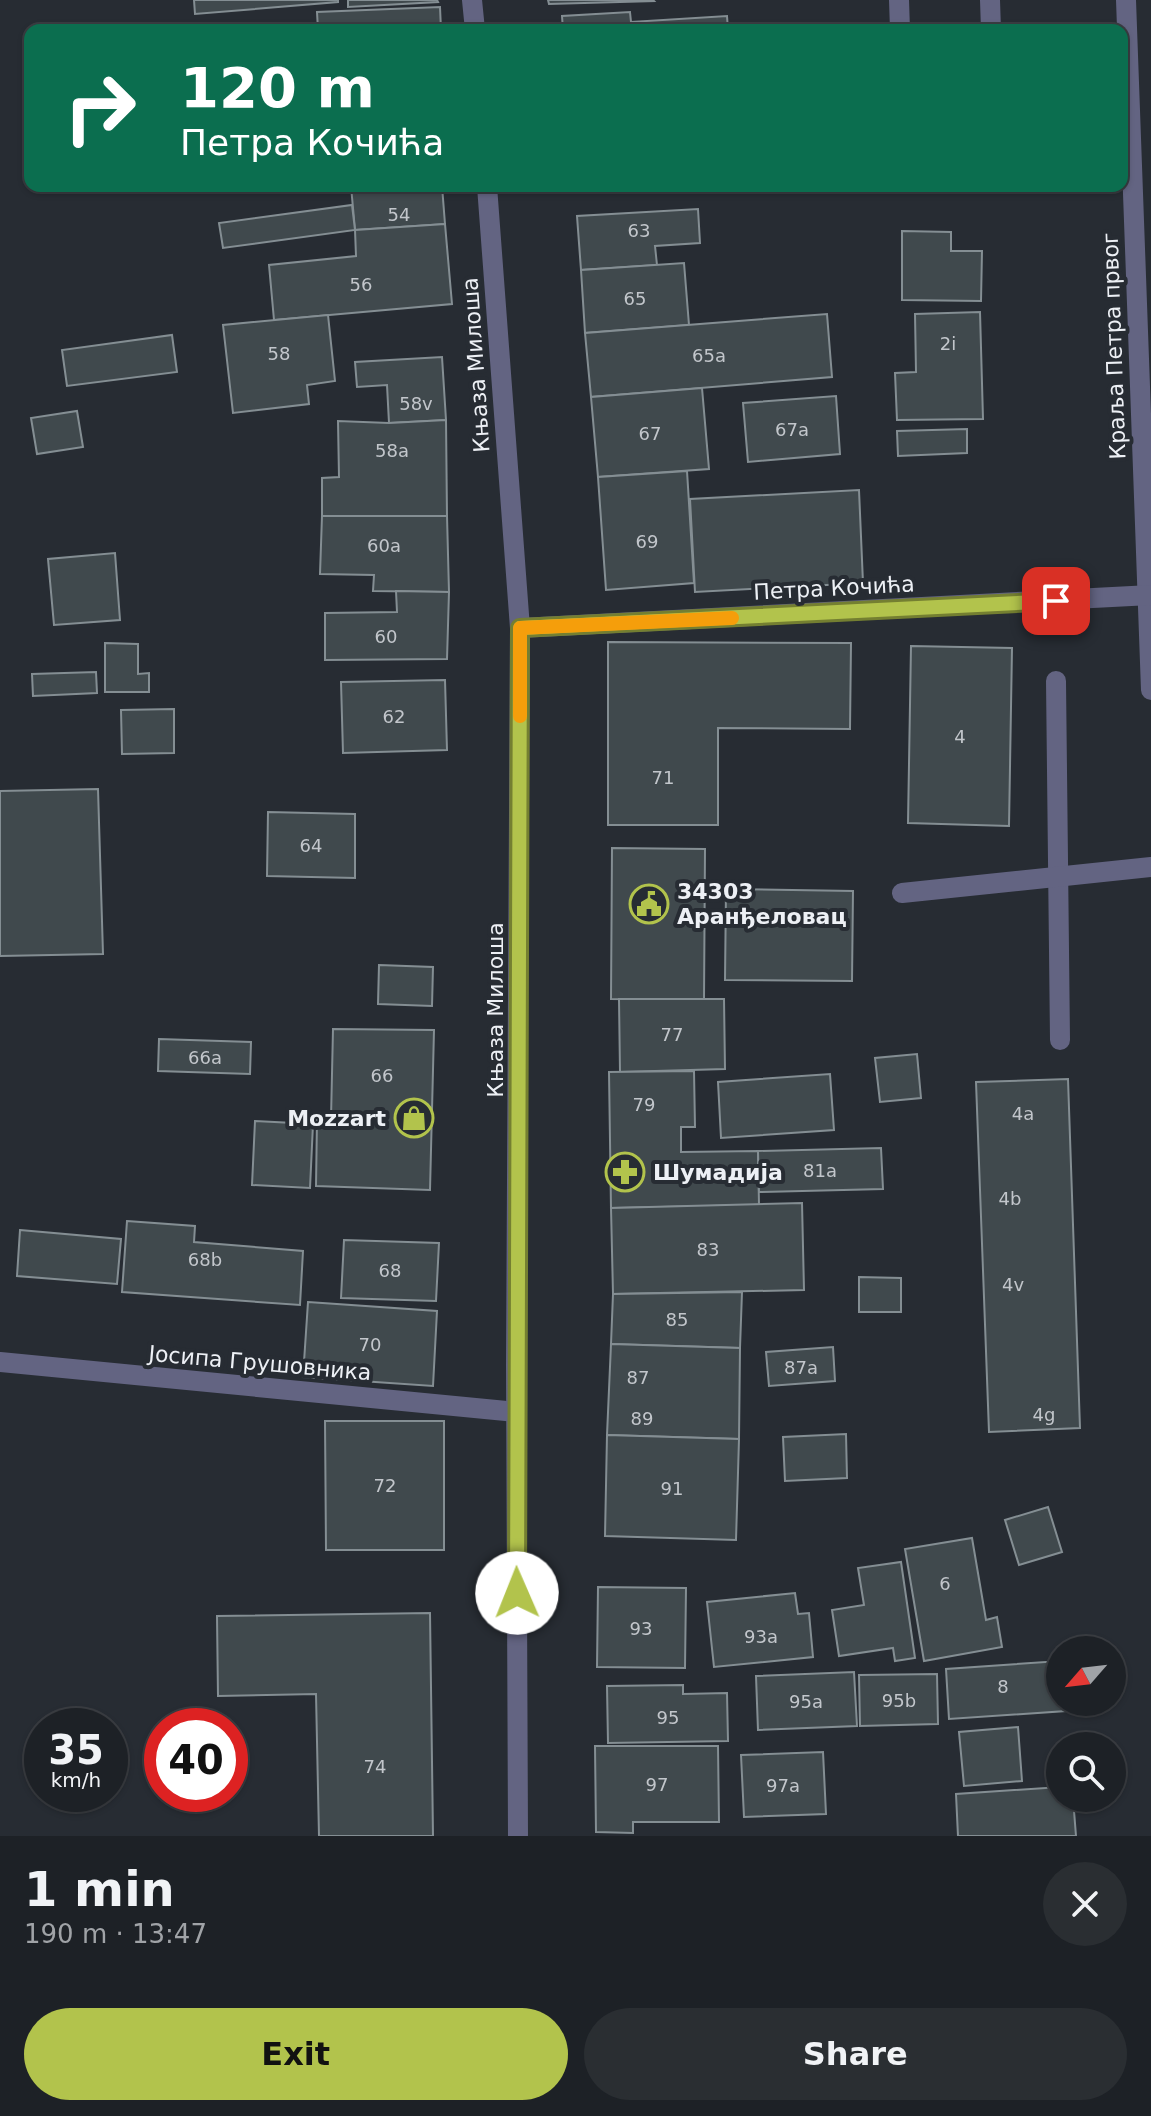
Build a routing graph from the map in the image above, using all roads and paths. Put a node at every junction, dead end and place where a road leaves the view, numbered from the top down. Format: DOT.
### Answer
graph roads {
  1 [pos="472,0"];
  2 [pos="899,0"];
  3 [pos="990,0"];
  4 [pos="1126,0"];
  5 [pos="474,24"];
  6 [pos="900,24"];
  7 [pos="991,24"];
  8 [pos="1127,24"];
  9 [pos="1128,52"];
  10 [pos="487,192"];
  11 [pos="1149,596"];
  12 [pos="520,628"];
  13 [pos="1056,681"];
  14 [pos="1151,690"];
  15 [pos="1151,867"];
  16 [pos="1058,876"];
  17 [pos="902,893"];
  18 [pos="1060,1040"];
  19 [pos="0,1362"];
  20 [pos="516,1412"];
  21 [pos="518,1836"];
  1 -- 5 [label="street"];
  2 -- 6 [label="street"];
  3 -- 7 [label="street"];
  4 -- 8 [label="street, Краља Петра првог"];
  9 -- 11 [label="street, Краља Петра првог"];
  10 -- 12 [label="street, Књаза Милоша"];
  11 -- 12 [label="street, Петра Кочића"];
  11 -- 14 [label="street, Краља Петра првог"];
  12 -- 20 [label="street, Књаза Милоша"];
  13 -- 16 [label="street"];
  15 -- 16 [label="street"];
  16 -- 17 [label="street"];
  16 -- 18 [label="street"];
  19 -- 20 [label="street, Јосипа Грушовника"];
  20 -- 21 [label="street, Књаза Милоша"];
}
